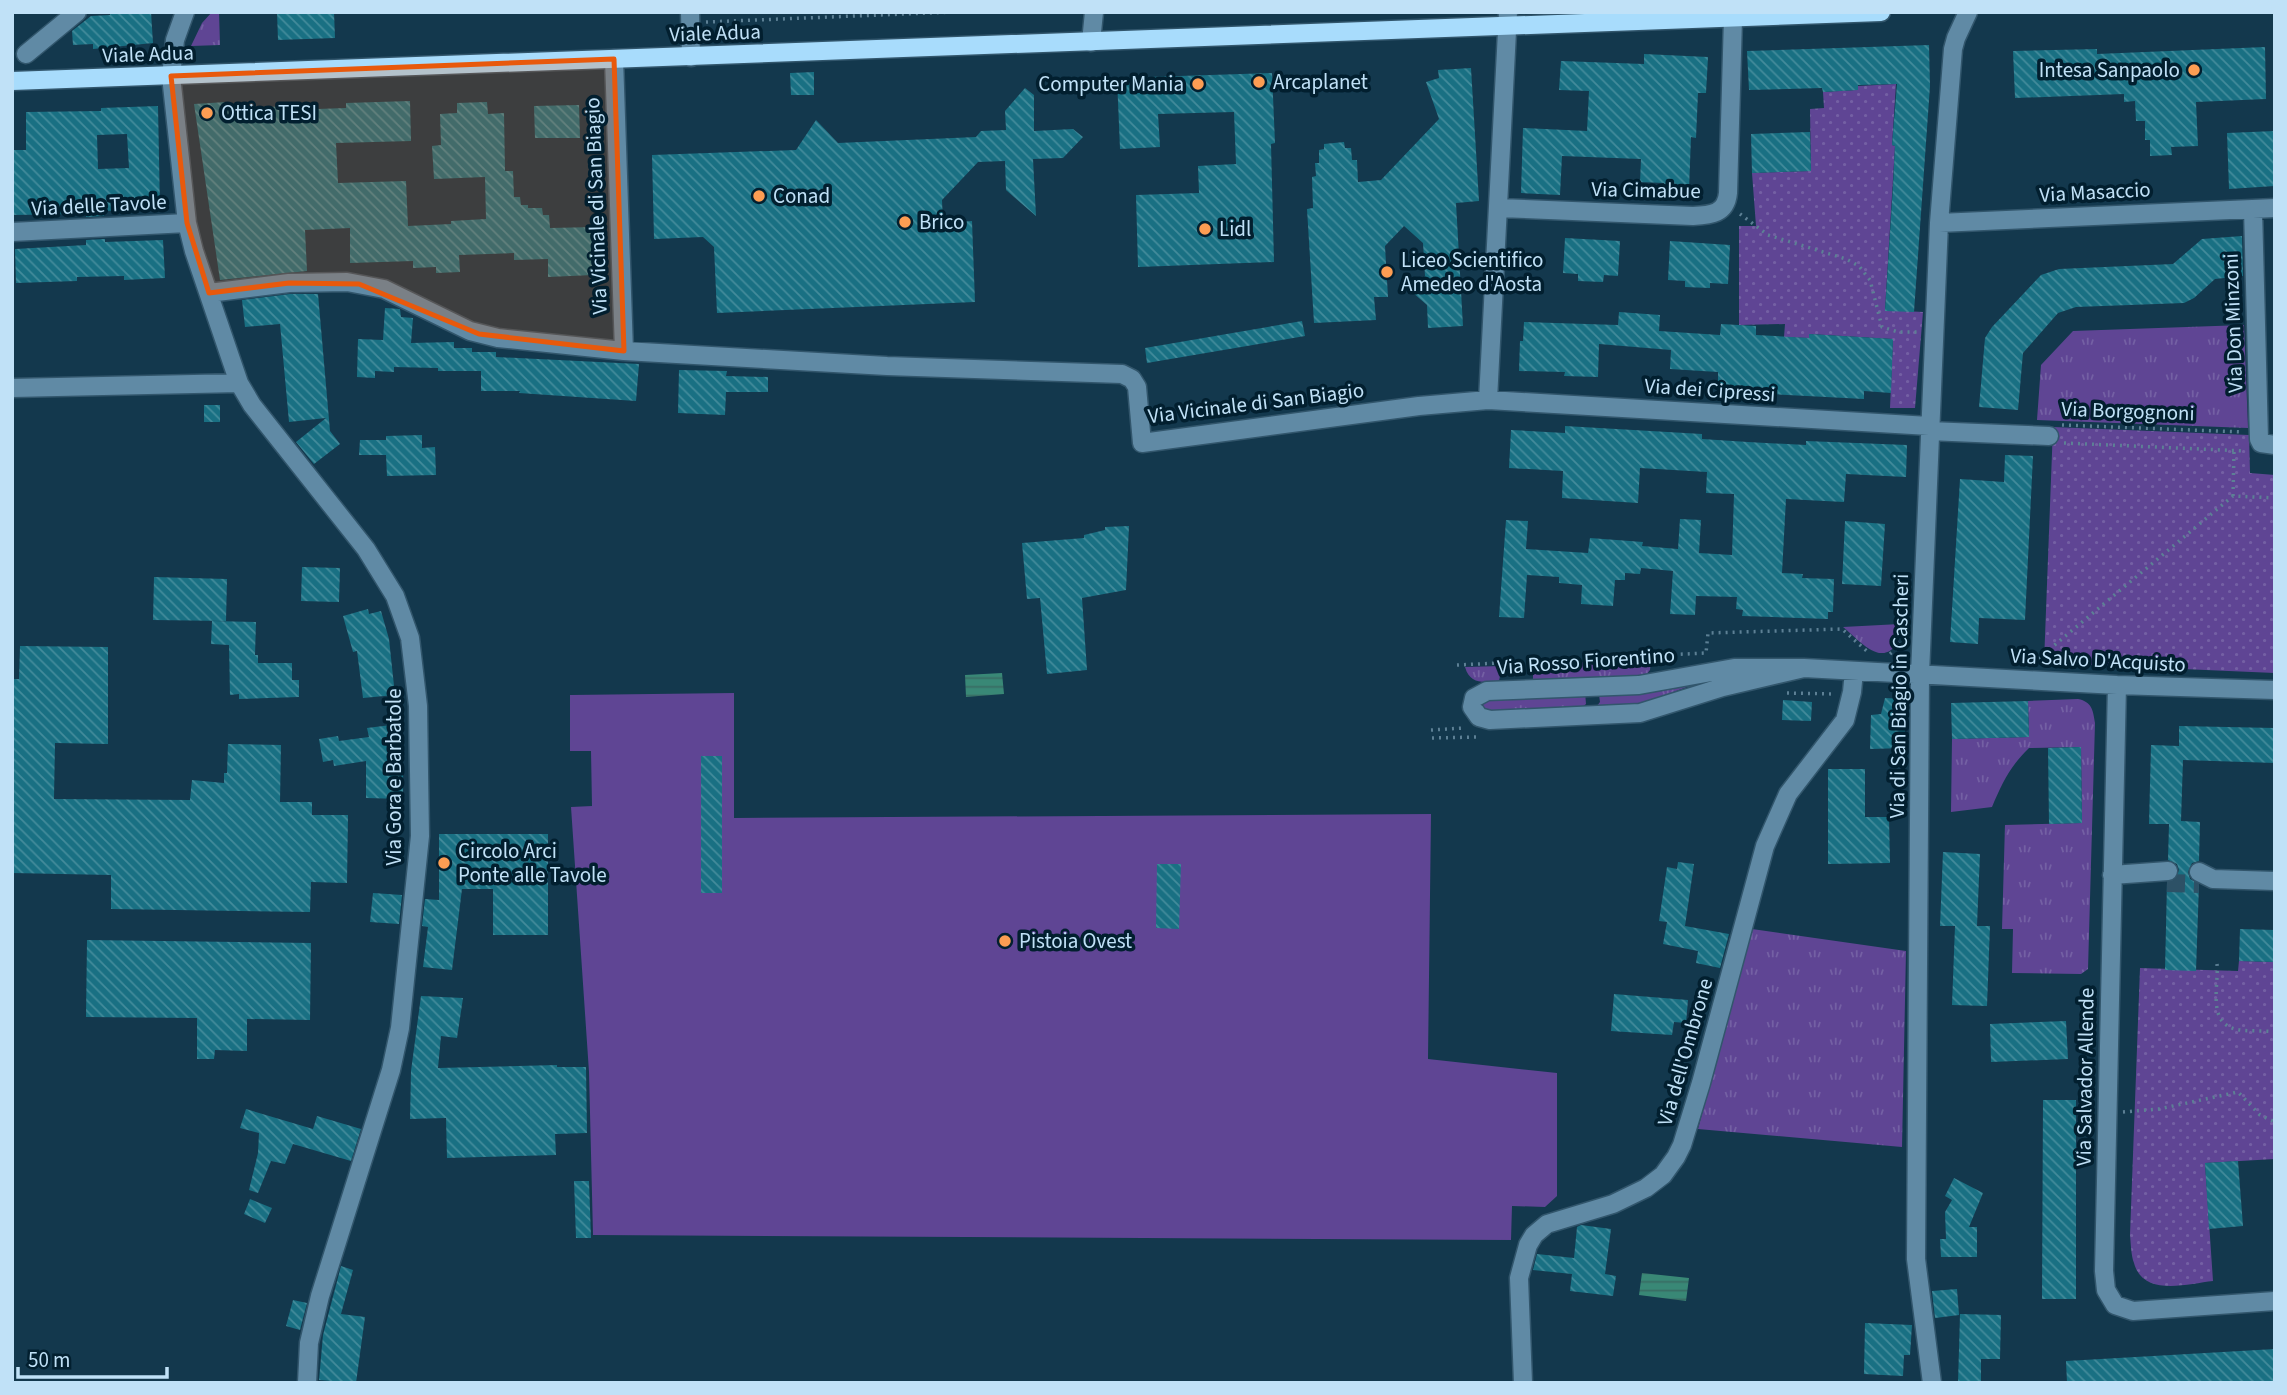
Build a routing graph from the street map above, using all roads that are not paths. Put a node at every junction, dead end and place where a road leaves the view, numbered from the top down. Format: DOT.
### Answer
graph roads {
  1 [pos="77,12"];
  2 [pos="185,12"];
  3 [pos="1094,12"];
  4 [pos="1881,12"];
  5 [pos="1968,12"];
  6 [pos="690,17"];
  7 [pos="1733,18"];
  8 [pos="1508,19"];
  9 [pos="1091,42"];
  10 [pos="26,54"];
  11 [pos="691,57"];
  12 [pos="614,59"];
  13 [pos="171,76"];
  14 [pos="12,82"];
  15 [pos="1499,208"];
  16 [pos="2253,208"];
  17 [pos="2275,208"];
  18 [pos="187,223"];
  19 [pos="1940,223"];
  20 [pos="12,232"];
  21 [pos="209,293"];
  22 [pos="624,351"];
  23 [pos="239,383"];
  24 [pos="12,388"];
  25 [pos="1488,400"];
  26 [pos="1929,428"];
  27 [pos="2049,436"];
  28 [pos="2275,444"];
  29 [pos="1804,668"];
  30 [pos="1854,671"];
  31 [pos="1920,674"];
  32 [pos="2117,685"];
  33 [pos="1594,687"];
  34 [pos="2275,690"];
  35 [pos="1595,716"];
  36 [pos="2112,875"];
  37 [pos="2168,877"];
  38 [pos="2204,878"];
  39 [pos="2275,881"];
  40 [pos="2275,1301"];
  41 [pos="307,1383"];
  42 [pos="1523,1383"];
  43 [pos="1931,1383"];
  1 -- 10 [label="street"];
  2 -- 13 [label="street, Via Gora e Barbatole"];
  3 -- 9 [label="street"];
  4 -- 7 [label="main road, Viale Adua"];
  5 -- 19 [label="street, Via di San Biagio in Cascheri"];
  6 -- 11 [label="street"];
  7 -- 8 [label="main road, Viale Adua"];
  7 -- 15 [label="street, Via Cimabue"];
  8 -- 9 [label="main road, Viale Adua"];
  8 -- 15 [label="street"];
  9 -- 11 [label="main road, Viale Adua"];
  11 -- 12 [label="main road, Viale Adua"];
  12 -- 13 [label="main road, Viale Adua"];
  12 -- 22 [label="street, Via Vicinale di San Biagio"];
  13 -- 14 [label="main road, Viale Adua"];
  13 -- 18 [label="street, Via Gora e Barbatole"];
  15 -- 25 [label="street"];
  16 -- 17 [label="street"];
  16 -- 19 [label="street, Via Masaccio"];
  16 -- 28 [label="street, Via Don Minzoni"];
  18 -- 20 [label="street, Via delle Tavole"];
  18 -- 21 [label="street, Via Gora e Barbatole"];
  19 -- 26 [label="street, Via di San Biagio in Cascheri"];
  21 -- 22 [label="street, Via Vicinale di San Biagio"];
  21 -- 23 [label="street, Via Gora e Barbatole"];
  22 -- 25 [label="street, Via Vicinale di San Biagio"];
  23 -- 24 [label="street"];
  23 -- 41 [label="street, Via Gora e Barbatole"];
  25 -- 26 [label="street, Via dei Cipressi"];
  26 -- 27 [label="street, Via dei Cipressi"];
  26 -- 31 [label="street, Via di San Biagio in Cascheri"];
  29 -- 30 [label="street, Via Rosso Fiorentino"];
  29 -- 33 [label="street, Via Rosso Fiorentino"];
  29 -- 35 [label="street, Via Rosso Fiorentino"];
  30 -- 31 [label="street, Via Rosso Fiorentino"];
  30 -- 42 [label="street, Via dell'Ombrone"];
  31 -- 32 [label="street, Via Salvo D'Acquisto"];
  31 -- 43 [label="street, Via di San Biagio in Cascheri"];
  32 -- 34 [label="street, Via Salvo D'Acquisto"];
  32 -- 36 [label="street, Via Salvador Allende"];
  33 -- 35 [label="street"];
  33 -- 35 [label="street, Via Rosso Fiorentino"];
  36 -- 37 [label="street"];
  36 -- 40 [label="street, Via Salvador Allende"];
  38 -- 39 [label="street"];
}
